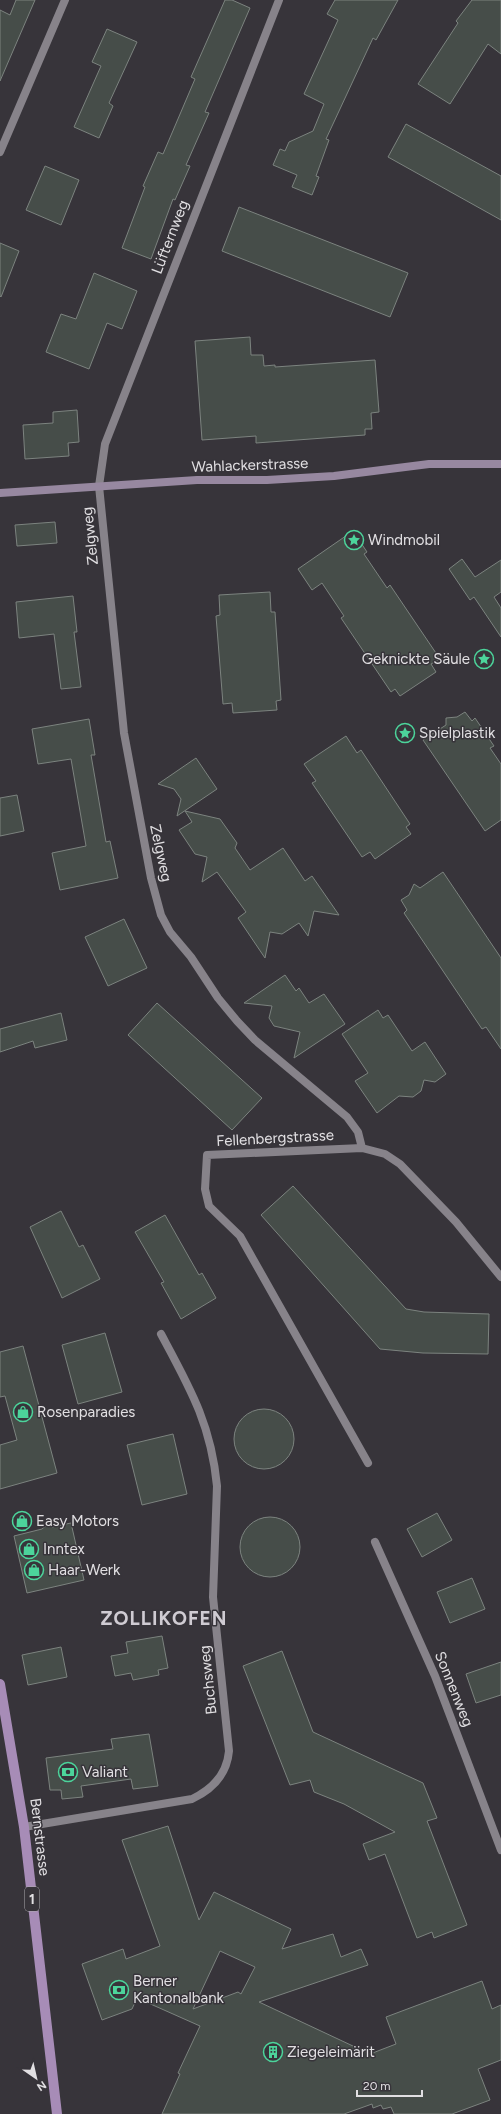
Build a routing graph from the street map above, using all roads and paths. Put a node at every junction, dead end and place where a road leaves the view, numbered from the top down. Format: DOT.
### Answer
graph roads {
  1 [pos="65,0"];
  2 [pos="279,0"];
  3 [pos="0,152"];
  4 [pos="501,464"];
  5 [pos="99,486"];
  6 [pos="0,493"];
  7 [pos="362,1148"];
  8 [pos="501,1277"];
  9 [pos="161,1334"];
  10 [pos="368,1463"];
  11 [pos="375,1542"];
  12 [pos="0,1684"];
  13 [pos="24,1827"];
  14 [pos="501,1850"];
  15 [pos="57,2114"];
  1 -- 3 [label="street"];
  2 -- 5 [label="street, Lüfternweg"];
  4 -- 5 [label="street, Wahlackerstrasse"];
  5 -- 6 [label="street, Wahlackerstrasse"];
  5 -- 7 [label="street, Zelgweg"];
  7 -- 8 [label="street, Fellenbergstrasse"];
  7 -- 10 [label="street, Fellenbergstrasse"];
  9 -- 13 [label="street, Buchsweg"];
  11 -- 14 [label="street, Sonnenweg"];
  12 -- 13 [label="main road, Bernstrasse / 1"];
  13 -- 15 [label="main road, Bernstrasse / 1"];
}
